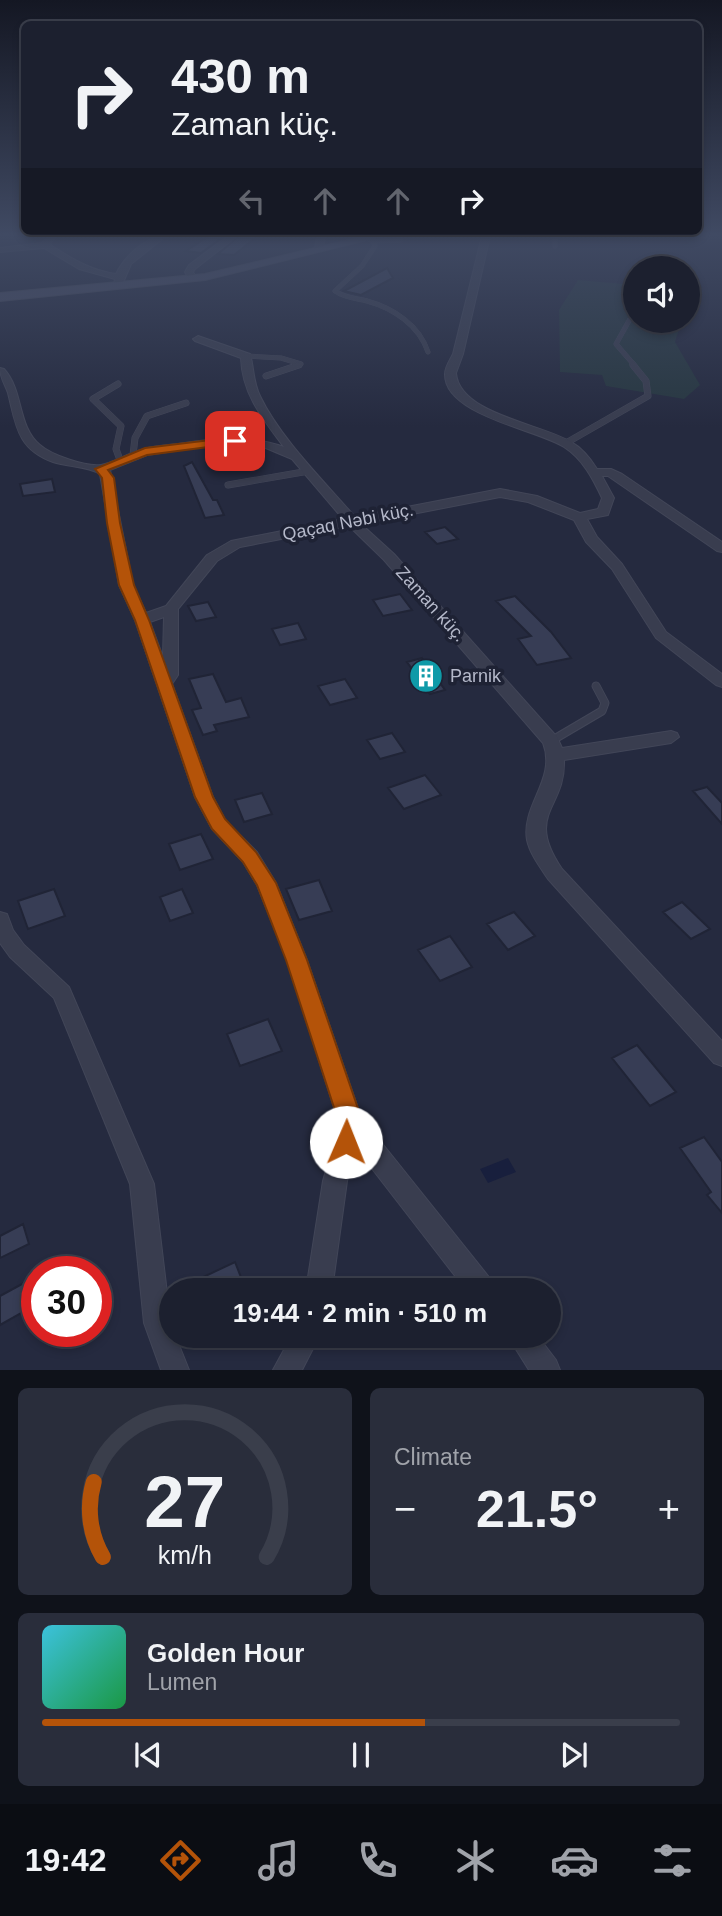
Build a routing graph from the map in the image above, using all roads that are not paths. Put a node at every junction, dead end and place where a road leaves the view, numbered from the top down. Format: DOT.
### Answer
graph roads {
  1 [pos="359,300"];
  2 [pos="470,300"];
  3 [pos="623,331"];
  4 [pos="198,340"];
  5 [pos="428,352"];
  6 [pos="246,356"];
  7 [pos="0,371"];
  8 [pos="266,376"];
  9 [pos="118,384"];
  10 [pos="186,403"];
  11 [pos="277,429"];
  12 [pos="235,441"];
  13 [pos="566,443"];
  14 [pos="296,456"];
  15 [pos="126,458"];
  16 [pos="101,469"];
  17 [pos="309,471"];
  18 [pos="593,472"];
  19 [pos="228,485"];
  20 [pos="579,517"];
  21 [pos="351,520"];
  22 [pos="722,548"];
  23 [pos="171,609"];
  24 [pos="142,620"];
  25 [pos="722,682"];
  26 [pos="165,683"];
  27 [pos="596,686"];
  28 [pos="671,737"];
  29 [pos="554,748"];
  30 [pos="0,920"];
  31 [pos="722,1056"];
  32 [pos="351,1123"];
  33 [pos="321,1278"];
  34 [pos="474,1278"];
  35 [pos="300,1348"];
  36 [pos="530,1348"];
  37 [pos="175,1370"];
  38 [pos="287,1370"];
  39 [pos="546,1370"];
  1 -- 5 [label="lane"];
  2 -- 13 [label="street"];
  3 -- 13 [label="lane"];
  4 -- 6 [label="street"];
  6 -- 8 [label="lane"];
  6 -- 11 [label="street"];
  7 -- 16 [label="street"];
  9 -- 15 [label="lane"];
  10 -- 15 [label="lane"];
  11 -- 12 [label="street"];
  11 -- 14 [label="street"];
  12 -- 14 [label="street, Zaman küç."];
  12 -- 15 [label="street, Zaman küç."];
  13 -- 18 [label="street"];
  14 -- 17 [label="street, Zaman küç."];
  15 -- 16 [label="street, Zaman küç."];
  16 -- 24 [label="street"];
  17 -- 19 [label="lane"];
  17 -- 21 [label="street, Zaman küç."];
  18 -- 20 [label="street"];
  18 -- 22 [label="street"];
  20 -- 21 [label="street, Qaçaq Nəbi küç."];
  20 -- 25 [label="street"];
  21 -- 23 [label="street, Qaçaq Nəbi küç."];
  21 -- 29 [label="street, Zaman küç."];
  23 -- 24 [label="street"];
  23 -- 26 [label="street"];
  24 -- 26 [label="street"];
  26 -- 32 [label="street"];
  27 -- 29 [label="lane"];
  28 -- 29 [label="street"];
  29 -- 31 [label="street"];
  30 -- 37 [label="street"];
  32 -- 33 [label="street"];
  32 -- 34 [label="street"];
  35 -- 38 [label="street"];
  36 -- 39 [label="street"];
}
